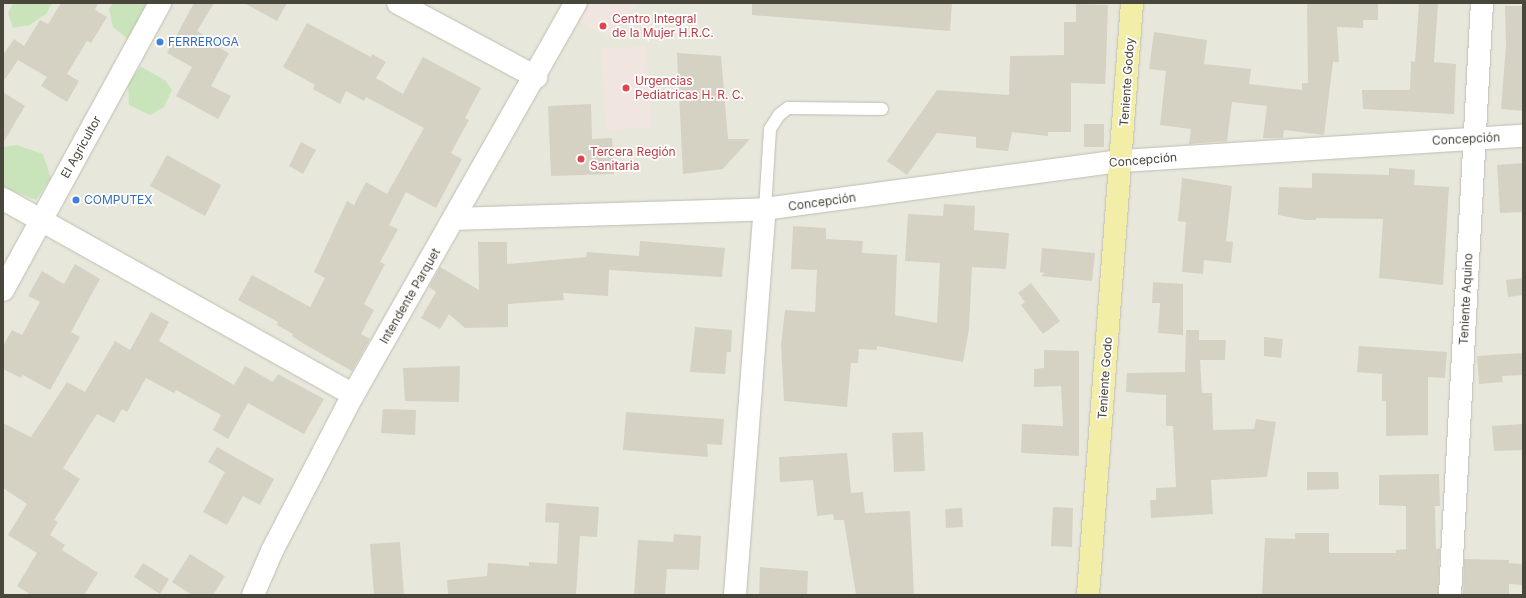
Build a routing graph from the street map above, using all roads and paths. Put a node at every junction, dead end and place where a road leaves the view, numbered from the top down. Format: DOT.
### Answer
graph roads {
  1 [pos="160,3"];
  2 [pos="398,3"];
  3 [pos="576,3"];
  4 [pos="1132,3"];
  5 [pos="1482,3"];
  6 [pos="536,77"];
  7 [pos="882,109"];
  8 [pos="1523,136"];
  9 [pos="1474,139"];
  10 [pos="1121,161"];
  11 [pos="3,199"];
  12 [pos="765,209"];
  13 [pos="454,219"];
  14 [pos="41,220"];
  15 [pos="3,290"];
  16 [pos="353,395"];
  17 [pos="253,595"];
  18 [pos="735,595"];
  19 [pos="1088,595"];
  20 [pos="1450,595"];
  1 -- 14 [label="street, El Agricultor"];
  2 -- 6 [label="street"];
  3 -- 6 [label="street, Intendente Parquet"];
  4 -- 10 [label="main road, Teniente Godoy"];
  5 -- 9 [label="street, Teniente Aquino"];
  6 -- 13 [label="street, Intendente Parquet"];
  7 -- 12 [label="lane"];
  8 -- 9 [label="street, Concepción"];
  9 -- 10 [label="street, Concepción"];
  9 -- 20 [label="street, Teniente Aquino"];
  10 -- 12 [label="street, Concepción"];
  10 -- 19 [label="main road, Teniente Godo"];
  11 -- 14 [label="street"];
  12 -- 13 [label="street, Concepción"];
  12 -- 18 [label="street"];
  13 -- 16 [label="street, Intendente Parquet"];
  14 -- 15 [label="street, El Agricultor"];
  14 -- 16 [label="street"];
  16 -- 17 [label="street, Intendente Parquet"];
}
